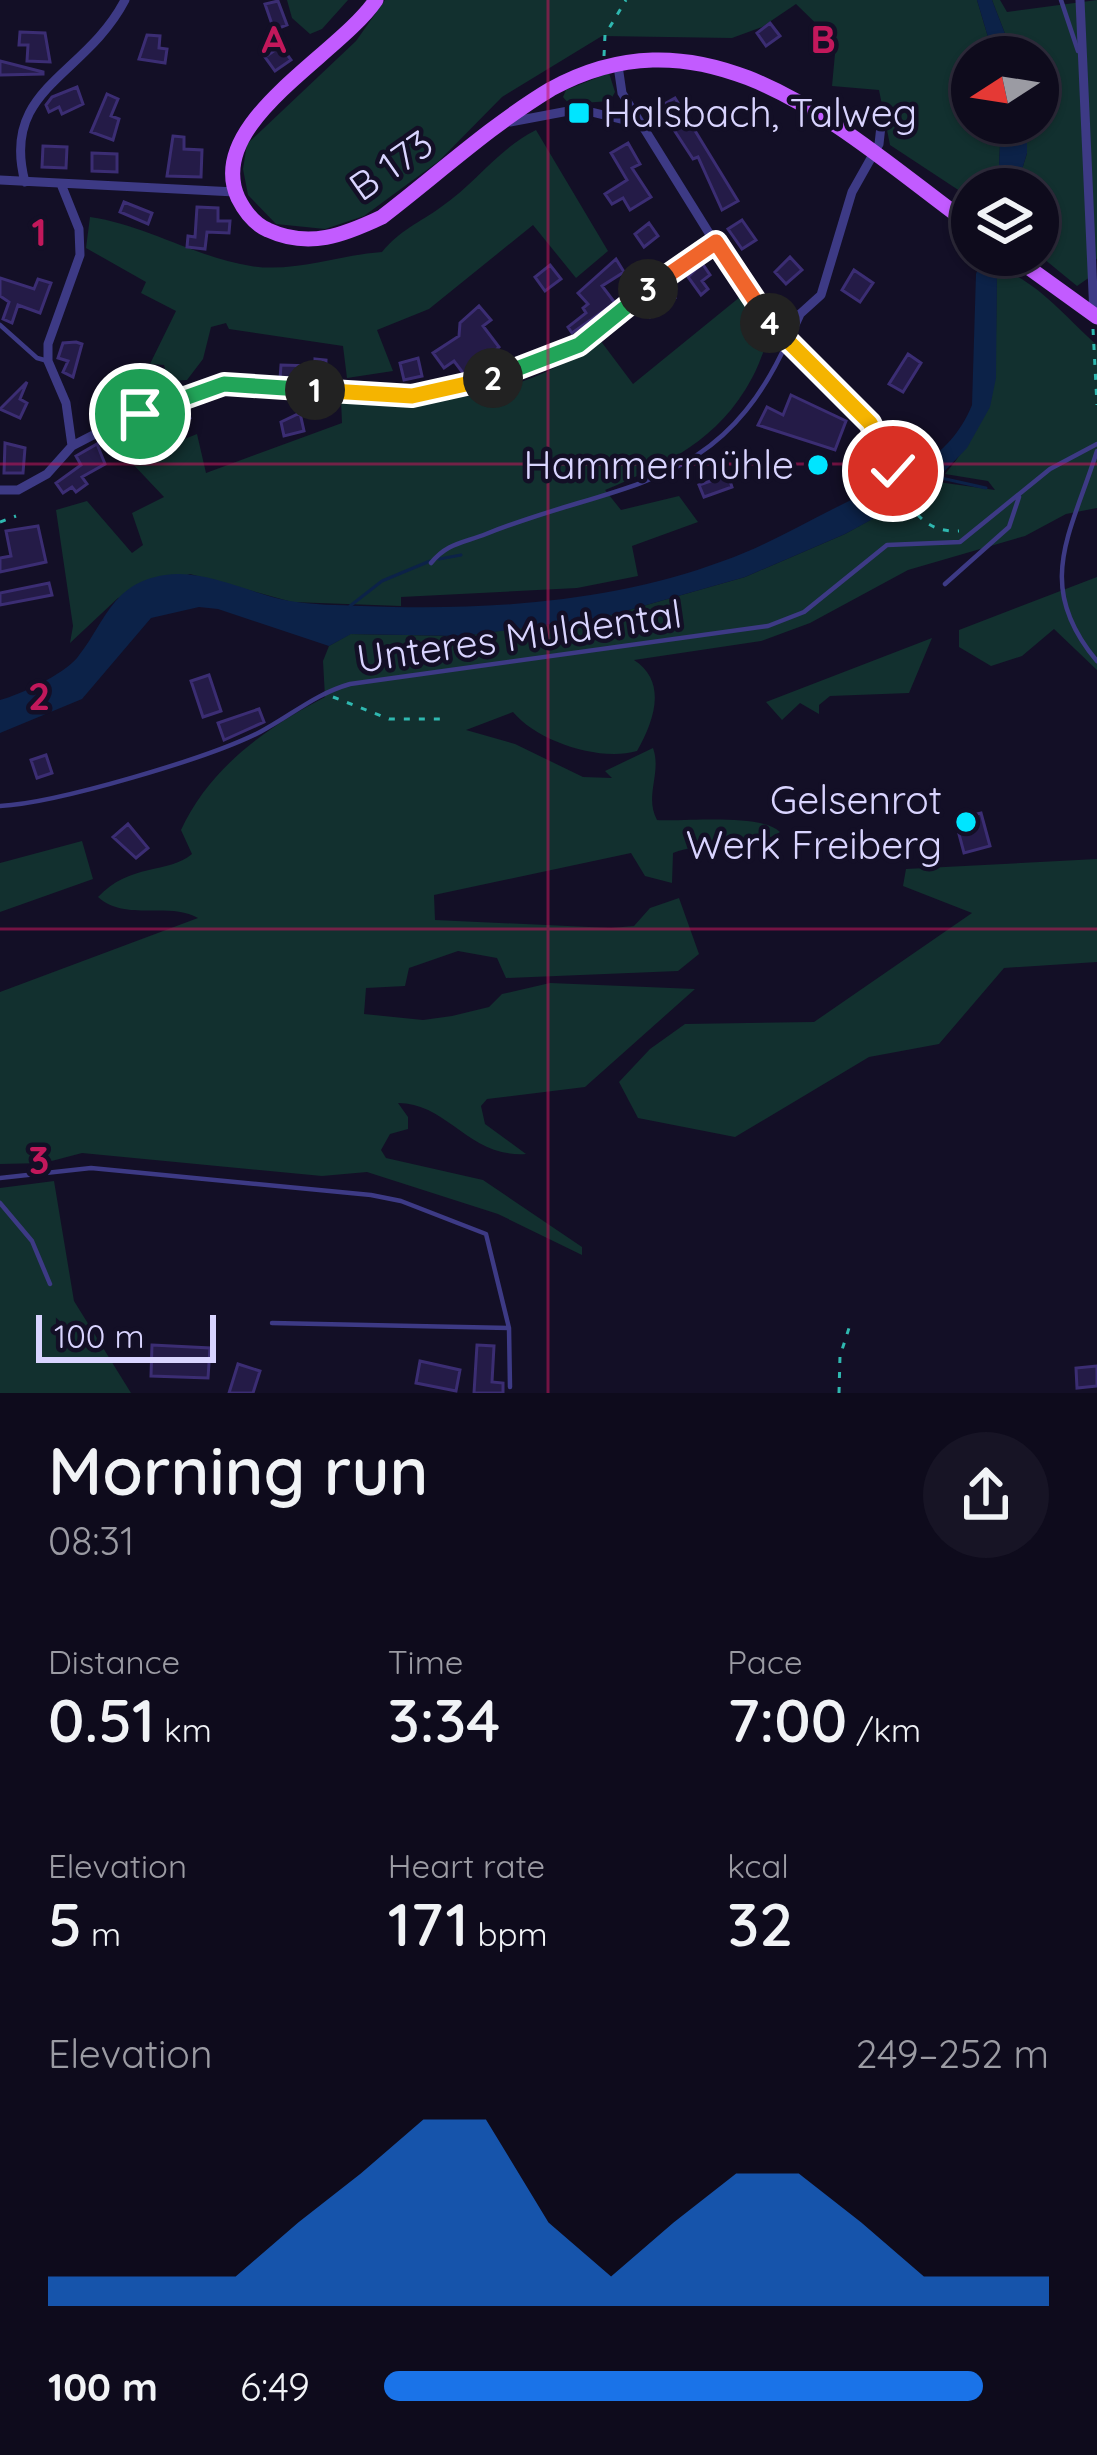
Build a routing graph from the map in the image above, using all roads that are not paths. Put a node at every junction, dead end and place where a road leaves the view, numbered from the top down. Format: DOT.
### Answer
graph roads {
  1 [pos="125,0"];
  2 [pos="376,0"];
  3 [pos="1060,0"];
  4 [pos="1080,0"];
  5 [pos="611,62"];
  6 [pos="1083,75"];
  7 [pos="622,92"];
  8 [pos="612,114"];
  9 [pos="505,123"];
  10 [pos="645,125"];
  11 [pos="880,126"];
  12 [pos="0,180"];
  13 [pos="25,182"];
  14 [pos="62,184"];
  15 [pos="235,192"];
  16 [pos="951,211"];
  17 [pos="716,242"];
  18 [pos="1040,276"];
  19 [pos="1095,316"];
  20 [pos="0,325"];
  21 [pos="788,340"];
  22 [pos="800,351"];
  23 [pos="48,361"];
  24 [pos="72,446"];
  25 [pos="1097,448"];
  26 [pos="893,471"];
  27 [pos="0,490"];
  28 [pos="1021,491"];
  29 [pos="434,560"];
  30 [pos="945,584"];
  31 [pos="1097,662"];
  32 [pos="0,806"];
  33 [pos="0,1178"];
  34 [pos="0,1203"];
  35 [pos="50,1284"];
  36 [pos="272,1324"];
  37 [pos="509,1328"];
  38 [pos="510,1387"];
  1 -- 13 [label="street"];
  2 -- 15 [label="main road"];
  3 -- 6 [label="lane"];
  4 -- 6 [label="street"];
  5 -- 7 [label="street"];
  5 -- 9 [label="main road, B 173 / B 173"];
  5 -- 16 [label="main road, B 173 / B 173"];
  6 -- 19 [label="street"];
  7 -- 8 [label="lane"];
  7 -- 10 [label="street"];
  8 -- 9 [label="street"];
  8 -- 10 [label="street"];
  9 -- 15 [label="main road, B 173 / B 173"];
  10 -- 17 [label="street"];
  11 -- 21 [label="street"];
  12 -- 13 [label="street"];
  13 -- 14 [label="street"];
  14 -- 15 [label="street"];
  14 -- 23 [label="street"];
  17 -- 21 [label="street"];
  17 -- 24 [label="street"];
  18 -- 19 [label="main road"];
  20 -- 23 [label="lane"];
  21 -- 22 [label="street"];
  21 -- 29 [label="lane"];
  22 -- 26 [label="lane"];
  23 -- 24 [label="street"];
  24 -- 27 [label="street"];
  25 -- 28 [label="lane, Unteres Muldental"];
  25 -- 31 [label="lane"];
  28 -- 30 [label="lane, Unteres Muldental"];
  28 -- 32 [label="lane, Unteres Muldental"];
  33 -- 37 [label="lane"];
  34 -- 35 [label="lane"];
  36 -- 37 [label="lane"];
  37 -- 38 [label="lane"];
}
